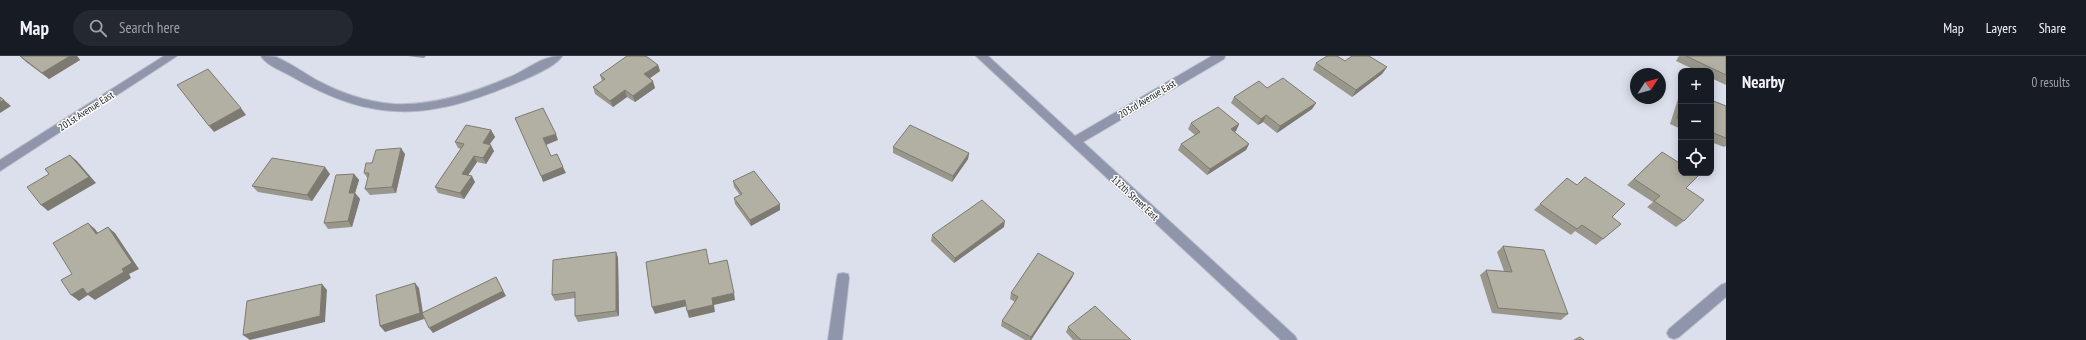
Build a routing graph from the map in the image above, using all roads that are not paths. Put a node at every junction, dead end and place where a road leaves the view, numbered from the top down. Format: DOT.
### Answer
graph roads {
  1 [pos="172,56"];
  2 [pos="266,56"];
  3 [pos="557,56"];
  4 [pos="981,56"];
  5 [pos="1220,56"];
  6 [pos="1074,142"];
  7 [pos="0,166"];
  8 [pos="843,278"];
  9 [pos="1726,289"];
  10 [pos="1674,333"];
  11 [pos="835,340"];
  12 [pos="1290,340"];
  1 -- 7 [label="street, 201st Avenue East"];
  2 -- 3 [label="street"];
  4 -- 6 [label="street, 112th Street East"];
  5 -- 6 [label="street, 203rd Avenue East"];
  6 -- 12 [label="street, 112th Street East"];
  8 -- 11 [label="street"];
  9 -- 10 [label="street"];
}
